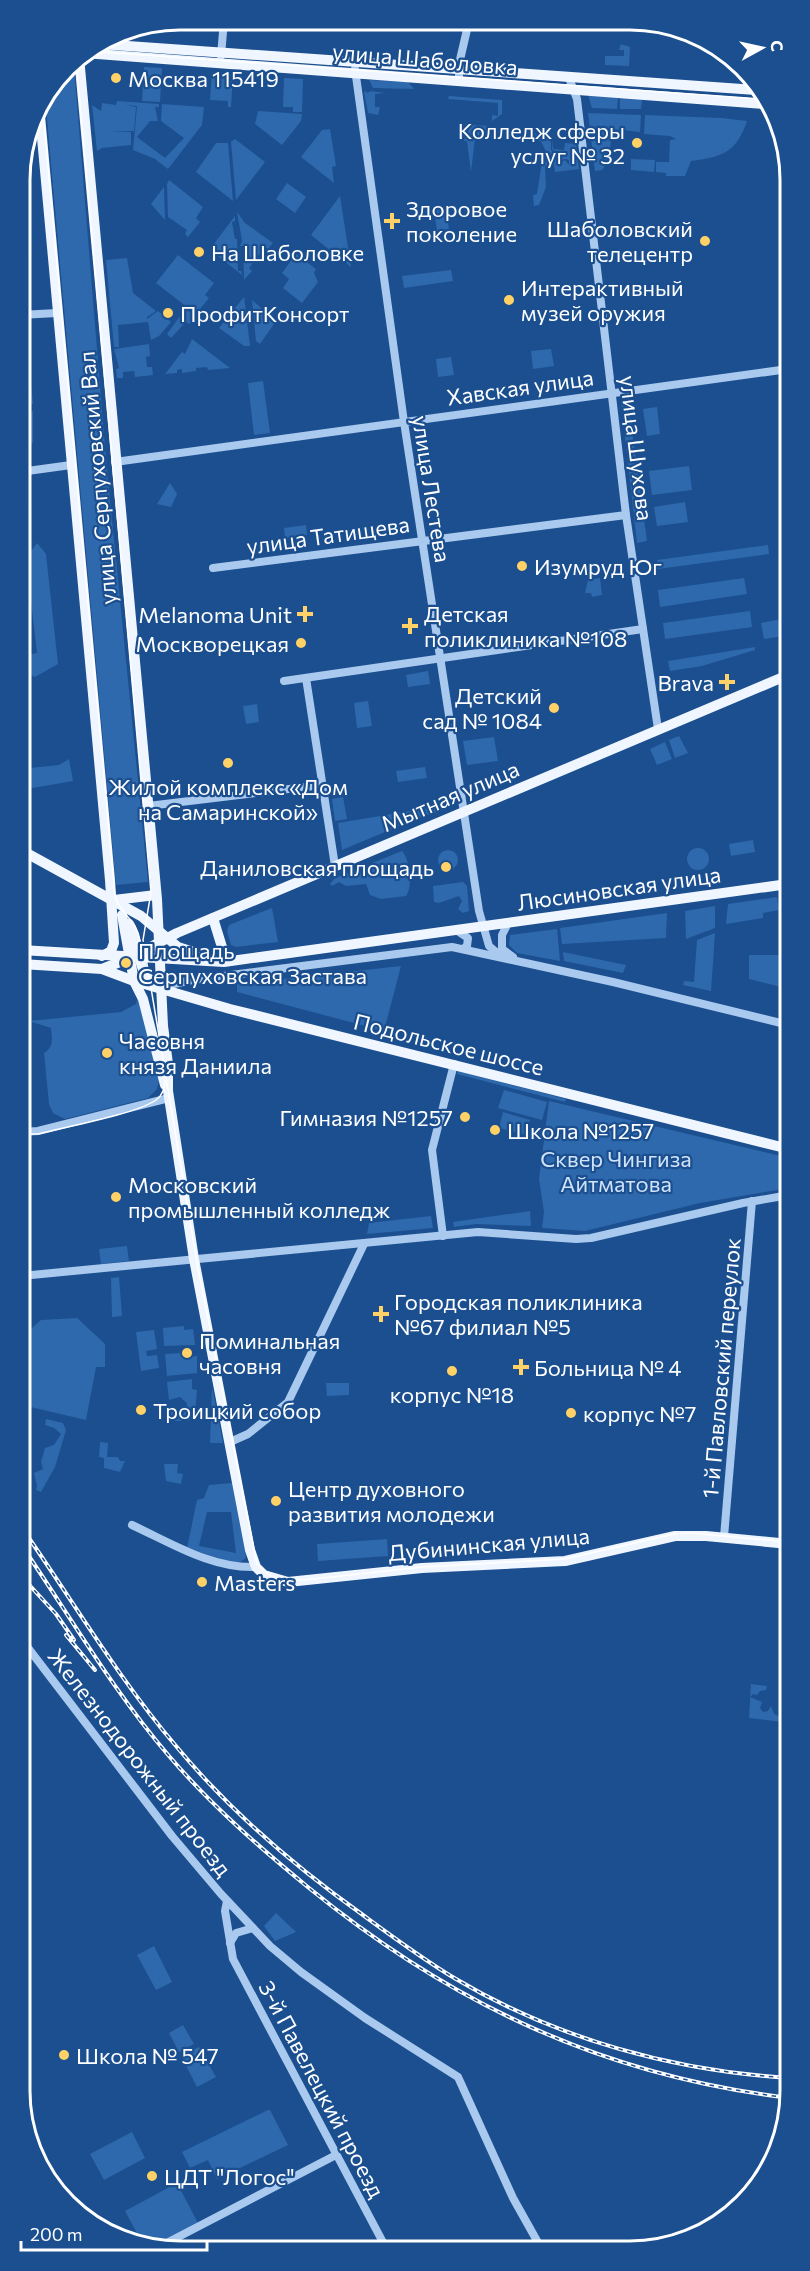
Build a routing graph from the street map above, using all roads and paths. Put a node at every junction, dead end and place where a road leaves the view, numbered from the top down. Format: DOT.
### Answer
graph roads {
  1 [pos="223,30"];
  2 [pos="467,30"];
  3 [pos="113,46"];
  4 [pos="221,57"];
  5 [pos="461,57"];
  6 [pos="92,59"];
  7 [pos="365,63"];
  8 [pos="80,68"];
  9 [pos="472,70"];
  10 [pos="354,73"];
  11 [pos="459,78"];
  12 [pos="576,88"];
  13 [pos="750,90"];
  14 [pos="759,104"];
  15 [pos="41,125"];
  16 [pos="57,313"];
  17 [pos="30,314"];
  18 [pos="780,370"];
  19 [pos="611,393"];
  20 [pos="404,422"];
  21 [pos="115,462"];
  22 [pos="71,465"];
  23 [pos="30,470"];
  24 [pos="626,515"];
  25 [pos="421,540"];
  26 [pos="213,568"];
  27 [pos="643,629"];
  28 [pos="439,659"];
  29 [pos="306,678"];
  30 [pos="780,678"];
  31 [pos="284,681"];
  32 [pos="658,729"];
  33 [pos="322,785"];
  34 [pos="148,806"];
  35 [pos="464,811"];
  36 [pos="30,855"];
  37 [pos="335,866"];
  38 [pos="780,885"];
  39 [pos="156,895"];
  40 [pos="111,900"];
  41 [pos="213,918"];
  42 [pos="508,923"];
  43 [pos="482,927"];
  44 [pos="158,930"];
  45 [pos="456,930"];
  46 [pos="163,940"];
  47 [pos="463,949"];
  48 [pos="30,951"];
  49 [pos="102,956"];
  50 [pos="136,957"];
  51 [pos="502,957"];
  52 [pos="517,959"];
  53 [pos="159,960"];
  54 [pos="229,961"];
  55 [pos="30,965"];
  56 [pos="102,969"];
  57 [pos="134,981"];
  58 [pos="160,987"];
  59 [pos="780,1023"];
  60 [pos="454,1064"];
  61 [pos="168,1095"];
  62 [pos="30,1131"];
  63 [pos="780,1147"];
  64 [pos="780,1196"];
  65 [pos="752,1201"];
  66 [pos="443,1236"];
  67 [pos="364,1244"];
  68 [pos="194,1259"];
  69 [pos="30,1275"];
  70 [pos="230,1442"];
  71 [pos="132,1525"];
  72 [pos="724,1538"];
  73 [pos="780,1543"];
  74 [pos="260,1571"];
  75 [pos="30,1651"];
  76 [pos="230,1903"];
  77 [pos="253,1928"];
  78 [pos="230,1944"];
  79 [pos="336,2156"];
  80 [pos="171,2241"];
  81 [pos="382,2241"];
  82 [pos="537,2241"];
  1 -- 4 [label="street"];
  2 -- 5 [label="street"];
  3 -- 4 [label="main road, улица Шаболовка"];
  4 -- 6 [label="main road, улица Шаболовка"];
  4 -- 7 [label="main road, улица Шаболовка"];
  4 -- 10 [label="main road, улица Шаболовка"];
  5 -- 9 [label="street"];
  5 -- 11 [label="street"];
  7 -- 10 [label="street"];
  7 -- 11 [label="main road, улица Шаболовка"];
  8 -- 21 [label="main road, улица Серпуховский Вал"];
  9 -- 11 [label="main road, улица Шаболовка"];
  9 -- 12 [label="main road, улица Шаболовка"];
  10 -- 11 [label="main road, улица Шаболовка"];
  10 -- 20 [label="street, улица Лестева"];
  11 -- 12 [label="main road, улица Шаболовка"];
  12 -- 13 [label="main road, улица Шаболовка"];
  12 -- 14 [label="main road, улица Шаболовка"];
  12 -- 19 [label="street, улица Шухова"];
  15 -- 16 [label="main road, улица Серпуховский Вал"];
  16 -- 17 [label="street"];
  16 -- 22 [label="main road, улица Серпуховский Вал"];
  18 -- 19 [label="street, Хавская улица"];
  19 -- 20 [label="street, Хавская улица"];
  19 -- 24 [label="street, улица Шухова"];
  20 -- 21 [label="street, Хавская улица"];
  20 -- 25 [label="street, улица Лестева"];
  21 -- 34 [label="main road, улица Серпуховский Вал"];
  22 -- 23 [label="street"];
  22 -- 40 [label="main road, улица Серпуховский Вал"];
  24 -- 25 [label="street, улица Татищева"];
  24 -- 27 [label="street, улица Шухова"];
  25 -- 26 [label="street, улица Татищева"];
  25 -- 28 [label="street, улица Лестева"];
  27 -- 28 [label="street"];
  27 -- 32 [label="street, улица Шухова"];
  28 -- 29 [label="street"];
  28 -- 35 [label="street, улица Лестева"];
  29 -- 31 [label="street"];
  29 -- 33 [label="street"];
  30 -- 32 [label="main road, Мытная улица"];
  32 -- 35 [label="main road, Мытная улица"];
  33 -- 34 [label="street"];
  33 -- 37 [label="street"];
  34 -- 39 [label="main road, улица Серпуховский Вал"];
  35 -- 37 [label="main road, Мытная улица"];
  35 -- 43 [label="street, улица Лестева"];
  36 -- 40 [label="main road"];
  37 -- 41 [label="main road, Мытная улица"];
  38 -- 42 [label="main road, Люсиновская улица"];
  39 -- 40 [label="main road"];
  39 -- 44 [label="main road"];
  40 -- 44 [label="main road"];
  40 -- 49 [label="main road"];
  40 -- 50 [label="main road"];
  41 -- 46 [label="main road, Мытная улица"];
  41 -- 54 [label="main road"];
  42 -- 43 [label="main road, Люсиновская улица"];
  42 -- 52 [label="street"];
  43 -- 45 [label="main road, Люсиновская улица"];
  43 -- 51 [label="street"];
  44 -- 46 [label="main road"];
  45 -- 47 [label="street"];
  45 -- 54 [label="main road, Люсиновская улица"];
  46 -- 50 [label="main road, Мытная улица"];
  46 -- 53 [label="main road"];
  46 -- 54 [label="main road"];
  47 -- 51 [label="street"];
  47 -- 58 [label="street"];
  48 -- 49 [label="main road"];
  49 -- 50 [label="main road"];
  50 -- 53 [label="main road"];
  50 -- 56 [label="main road"];
  50 -- 57 [label="main road"];
  50 -- 58 [label="main road"];
  51 -- 52 [label="street"];
  52 -- 59 [label="street"];
  53 -- 54 [label="main road"];
  53 -- 58 [label="main road"];
  55 -- 56 [label="main road"];
  56 -- 57 [label="main road, Подольское шоссе"];
  57 -- 58 [label="main road, Подольское шоссе"];
  57 -- 61 [label="main road"];
  58 -- 60 [label="main road, Подольское шоссе"];
  58 -- 61 [label="main road"];
  60 -- 63 [label="main road, Подольское шоссе"];
  60 -- 66 [label="street"];
  61 -- 62 [label="street"];
  61 -- 68 [label="main road"];
  64 -- 65 [label="street"];
  65 -- 66 [label="street"];
  65 -- 72 [label="street, 1-й Павловский переулок"];
  66 -- 67 [label="street"];
  67 -- 68 [label="street"];
  67 -- 70 [label="street"];
  68 -- 69 [label="street"];
  68 -- 70 [label="main road"];
  70 -- 74 [label="main road"];
  71 -- 74 [label="street, Дубининская улица"];
  72 -- 73 [label="main road, Дубининская улица"];
  72 -- 74 [label="main road, Дубининская улица"];
  75 -- 76 [label="street, Железнодорожный проезд"];
  76 -- 77 [label="street, Железнодорожный проезд"];
  76 -- 78 [label="street, 3-й Павелецкий проезд"];
  77 -- 78 [label="street"];
  77 -- 82 [label="street, Железнодорожный проезд"];
  78 -- 79 [label="street, 3-й Павелецкий проезд"];
  79 -- 80 [label="street"];
  79 -- 81 [label="street, 3-й Павелецкий проезд"];
}
